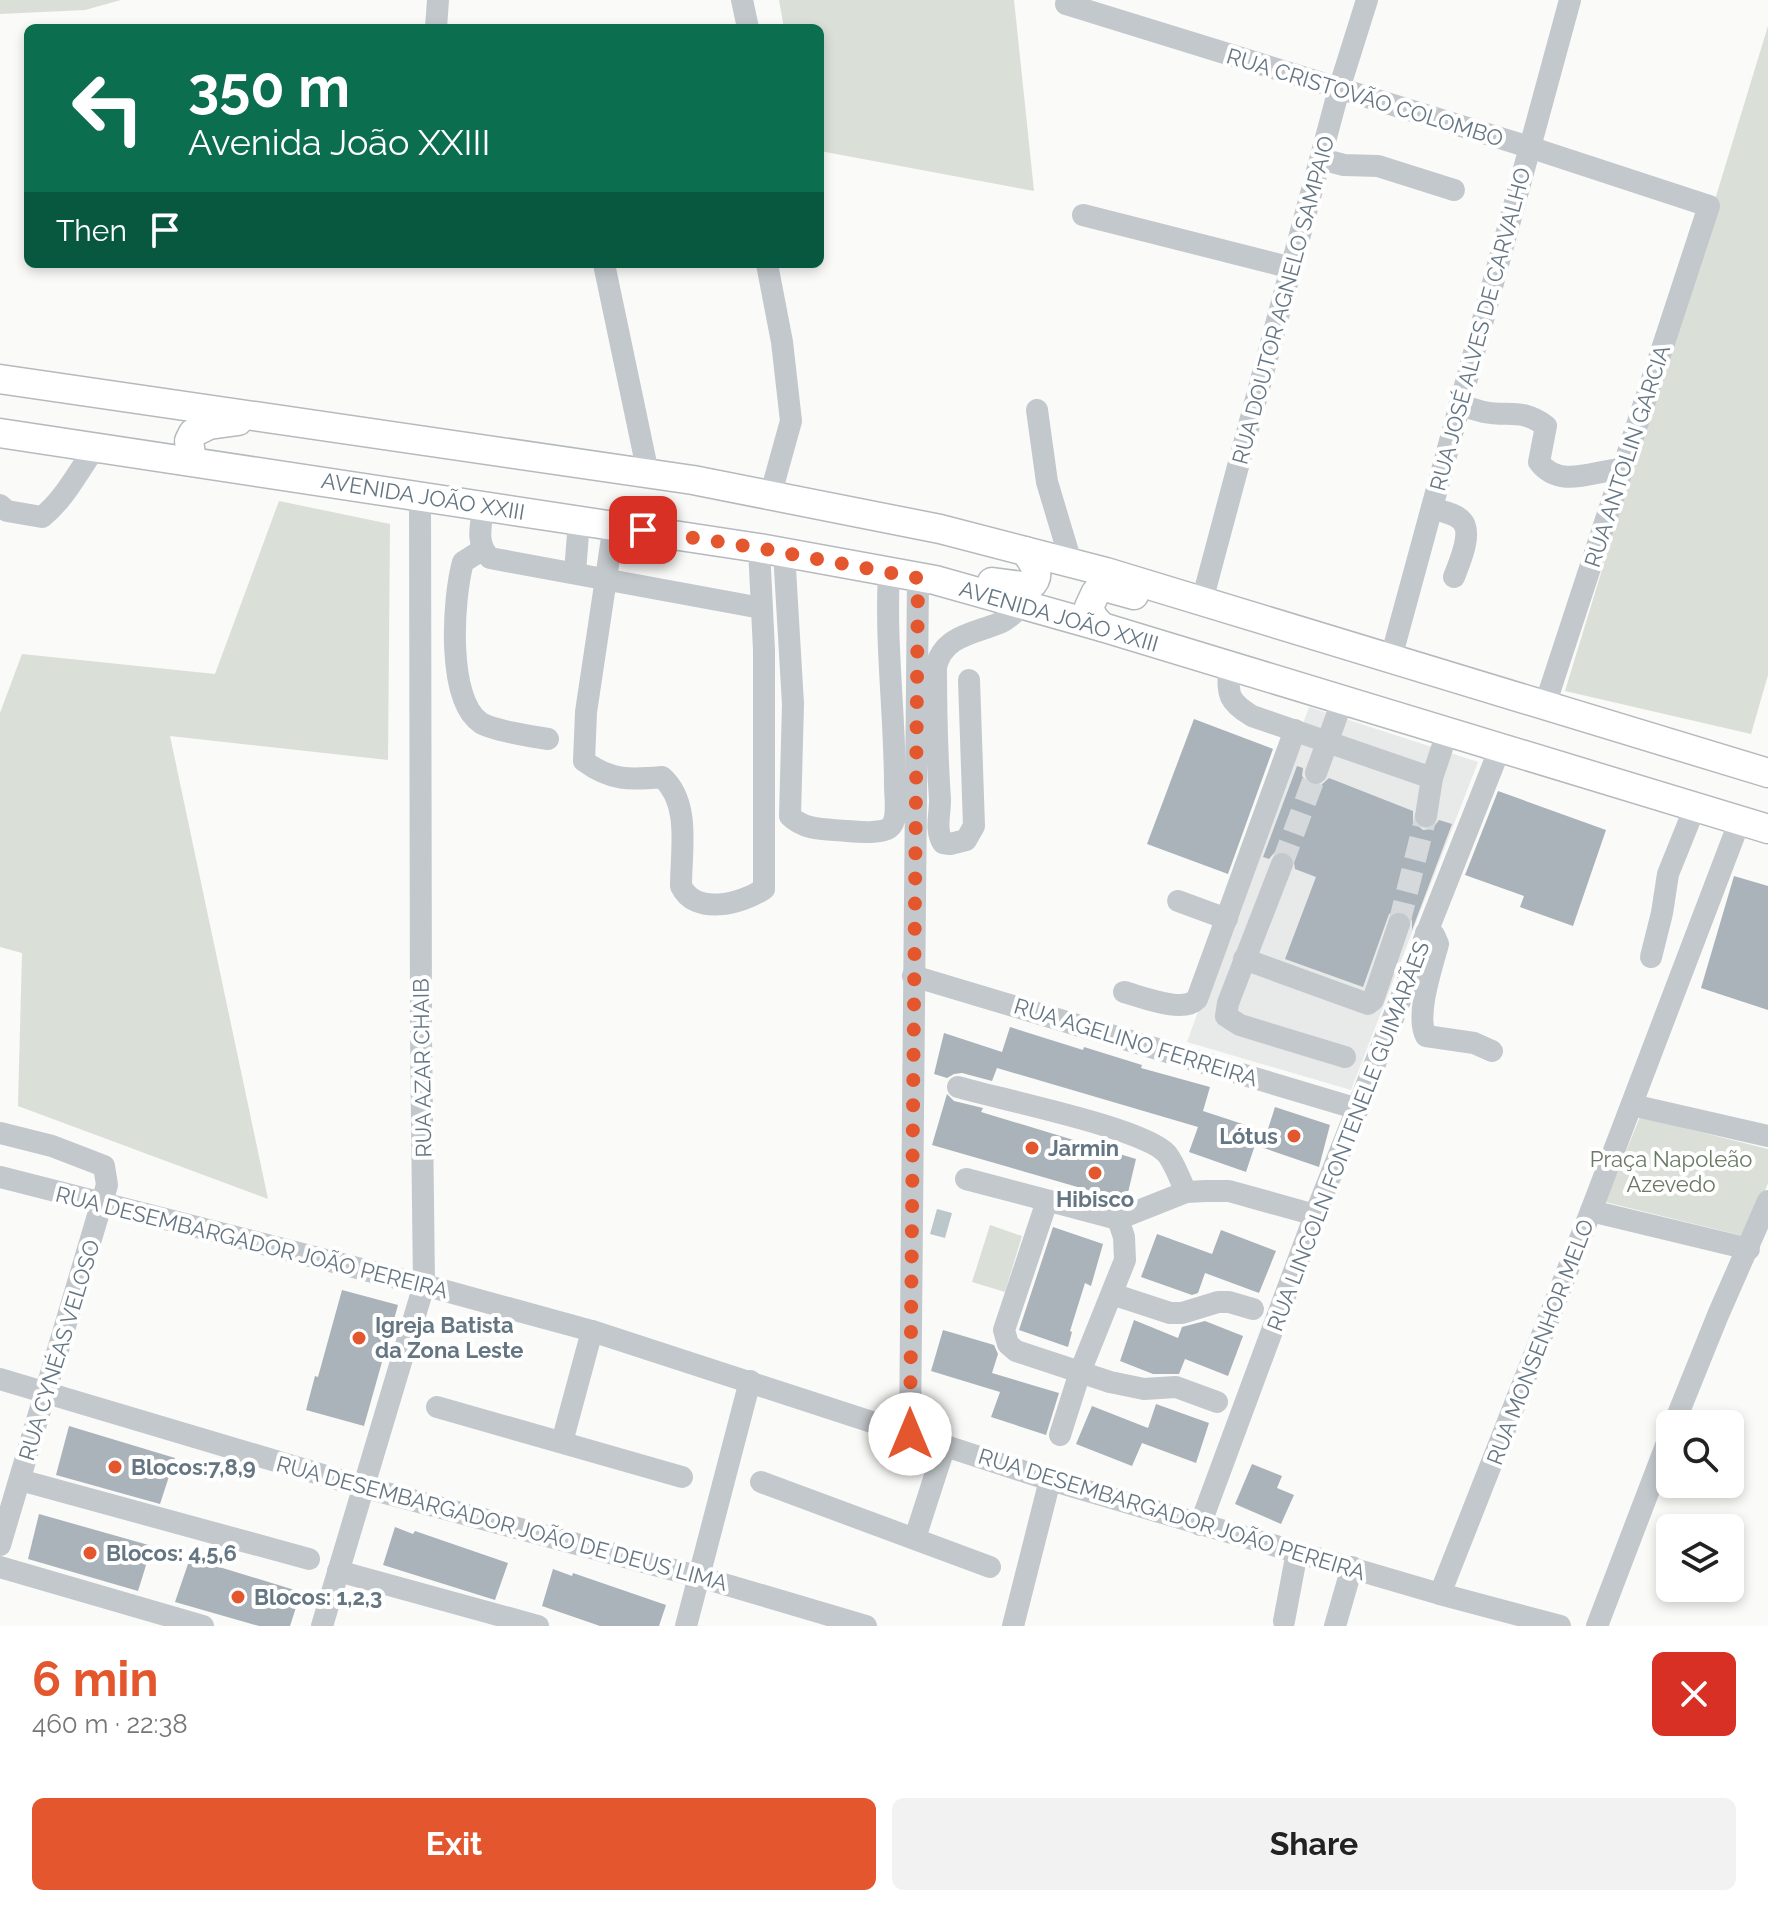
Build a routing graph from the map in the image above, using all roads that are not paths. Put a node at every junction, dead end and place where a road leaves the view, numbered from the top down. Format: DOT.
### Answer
graph roads {
  1 [pos="438,0"];
  2 [pos="742,0"];
  3 [pos="1367,0"];
  4 [pos="1570,0"];
  5 [pos="1066,4"];
  6 [pos="436,24"];
  7 [pos="747,24"];
  8 [pos="1339,89"];
  9 [pos="1529,147"];
  10 [pos="1321,159"];
  11 [pos="1454,190"];
  12 [pos="1709,206"];
  13 [pos="1083,215"];
  14 [pos="605,268"];
  15 [pos="768,268"];
  16 [pos="1292,268"];
  17 [pos="0,379"];
  18 [pos="1459,406"];
  19 [pos="1037,410"];
  20 [pos="258,417"];
  21 [pos="0,433"];
  22 [pos="96,447"];
  23 [pos="192,461"];
  24 [pos="1622,469"];
  25 [pos="648,473"];
  26 [pos="771,493"];
  27 [pos="420,495"];
  28 [pos="0,505"];
  29 [pos="484,505"];
  30 [pos="1432,508"];
  31 [pos="579,520"];
  32 [pos="614,525"];
  33 [pos="482,550"];
  34 [pos="772,550"];
  35 [pos="1025,551"];
  36 [pos="1071,562"];
  37 [pos="889,572"];
  38 [pos="575,573"];
  39 [pos="1454,577"];
  40 [pos="926,579"];
  41 [pos="604,580"];
  42 [pos="1202,601"];
  43 [pos="1023,604"];
  44 [pos="761,608"];
  45 [pos="1102,627"];
  46 [pos="1391,658"];
  47 [pos="1229,665"];
  48 [pos="969,680"];
  49 [pos="1343,699"];
  50 [pos="1545,705"];
  51 [pos="1295,730"];
  52 [pos="1448,730"];
  53 [pos="548,739"];
  54 [pos="1328,742"];
  55 [pos="1500,748"];
  56 [pos="1767,768"];
  57 [pos="1316,773"];
  58 [pos="1432,778"];
  59 [pos="1695,807"];
  60 [pos="1426,816"];
  61 [pos="1740,820"];
  62 [pos="1768,829"];
  63 [pos="1282,864"];
  64 [pos="1178,901"];
  65 [pos="1227,919"];
  66 [pos="1399,924"];
  67 [pos="1426,933"];
  68 [pos="1651,957"];
  69 [pos="1244,959"];
  70 [pos="913,976"];
  71 [pos="1124,992"];
  72 [pos="1492,1051"];
  73 [pos="1345,1057"];
  74 [pos="958,1087"];
  75 [pos="1632,1105"];
  76 [pos="1358,1109"];
  77 [pos="0,1133"];
  78 [pos="1768,1136"];
  79 [pos="0,1177"];
  80 [pos="966,1179"];
  81 [pos="1186,1192"];
  82 [pos="1047,1201"];
  83 [pos="1768,1201"];
  84 [pos="103,1203"];
  85 [pos="1591,1211"];
  86 [pos="1315,1215"];
  87 [pos="1118,1219"];
  88 [pos="1749,1249"];
  89 [pos="424,1285"];
  90 [pos="1112,1294"];
  91 [pos="1253,1309"];
  92 [pos="592,1331"];
  93 [pos="1080,1372"];
  94 [pos="0,1379"];
  95 [pos="750,1381"];
  96 [pos="46,1392"];
  97 [pos="1217,1402"];
  98 [pos="437,1407"];
  99 [pos="1680,1410"];
  100 [pos="910,1434"];
  101 [pos="1060,1435"];
  102 [pos="562,1442"];
  103 [pos="945,1445"];
  104 [pos="1656,1472"];
  105 [pos="682,1477"];
  106 [pos="20,1480"];
  107 [pos="1050,1480"];
  108 [pos="761,1482"];
  109 [pos="363,1487"];
  110 [pos="1200,1525"];
  111 [pos="915,1538"];
  112 [pos="0,1545"];
  113 [pos="1297,1552"];
  114 [pos="309,1559"];
  115 [pos="0,1567"];
  116 [pos="990,1567"];
  117 [pos="1352,1567"];
  118 [pos="338,1571"];
  119 [pos="700,1577"];
  120 [pos="1440,1594"];
  121 [pos="1284,1621"];
  122 [pos="523,1624"];
  123 [pos="203,1626"];
  124 [pos="322,1626"];
  125 [pos="686,1626"];
  126 [pos="866,1626"];
  127 [pos="1013,1626"];
  128 [pos="1335,1626"];
  129 [pos="1560,1626"];
  130 [pos="1597,1626"];
  1 -- 6 [label="street"];
  2 -- 7 [label="street"];
  3 -- 8 [label="street, RUA DOUTOR AGNELO SAMPAIO"];
  4 -- 9 [label="street, RUA JOSÉ ALVES DE CARVALHO"];
  5 -- 8 [label="street, RUA CRISTOVÃO COLOMBO"];
  8 -- 9 [label="street, RUA CRISTOVÃO COLOMBO"];
  8 -- 10 [label="street, RUA DOUTOR AGNELO SAMPAIO"];
  9 -- 12 [label="street, RUA CRISTOVÃO COLOMBO"];
  9 -- 18 [label="street, RUA JOSÉ ALVES DE CARVALHO"];
  10 -- 11 [label="street"];
  10 -- 16 [label="street, RUA DOUTOR AGNELO SAMPAIO"];
  12 -- 24 [label="street, RUA ANTOLIN GARCIA"];
  13 -- 16 [label="street"];
  14 -- 25 [label="street"];
  15 -- 26 [label="street"];
  16 -- 42 [label="street, RUA DOUTOR AGNELO SAMPAIO"];
  17 -- 20 [label="main road"];
  18 -- 24 [label="street"];
  18 -- 30 [label="street, RUA JOSÉ ALVES DE CARVALHO"];
  19 -- 36 [label="street"];
  20 -- 23 [label="main road"];
  20 -- 25 [label="main road"];
  21 -- 22 [label="main road, AVENIDA JOÃO XXIII"];
  22 -- 23 [label="main road, AVENIDA JOÃO XXIII"];
  22 -- 28 [label="street"];
  23 -- 27 [label="main road, AVENIDA JOÃO XXIII"];
  24 -- 50 [label="street, RUA ANTOLIN GARCIA"];
  25 -- 26 [label="main road"];
  26 -- 35 [label="main road"];
  27 -- 29 [label="main road, AVENIDA JOÃO XXIII"];
  27 -- 89 [label="street, RUA AZAR CHAIB"];
  29 -- 31 [label="main road, AVENIDA JOÃO XXIII"];
  29 -- 33 [label="street"];
  30 -- 39 [label="street"];
  30 -- 46 [label="street, RUA JOSÉ ALVES DE CARVALHO"];
  31 -- 32 [label="main road, AVENIDA JOÃO XXIII"];
  31 -- 38 [label="street"];
  32 -- 34 [label="main road, AVENIDA JOÃO XXIII"];
  32 -- 41 [label="street"];
  33 -- 38 [label="street"];
  33 -- 53 [label="street"];
  34 -- 37 [label="main road, AVENIDA JOÃO XXIII"];
  34 -- 37 [label="street"];
  34 -- 44 [label="street"];
  35 -- 36 [label="main road"];
  35 -- 40 [label="main road"];
  36 -- 42 [label="main road"];
  37 -- 40 [label="main road, AVENIDA JOÃO XXIII"];
  38 -- 41 [label="street"];
  40 -- 43 [label="main road, AVENIDA JOÃO XXIII"];
  40 -- 70 [label="street"];
  41 -- 44 [label="street"];
  41 -- 44 [label="street"];
  42 -- 45 [label="main road"];
  42 -- 46 [label="main road"];
  43 -- 45 [label="main road, AVENIDA JOÃO XXIII"];
  43 -- 48 [label="street"];
  45 -- 47 [label="main road, AVENIDA JOÃO XXIII"];
  46 -- 50 [label="main road"];
  47 -- 49 [label="main road, AVENIDA JOÃO XXIII"];
  47 -- 51 [label="street"];
  49 -- 52 [label="main road, AVENIDA JOÃO XXIII"];
  49 -- 54 [label="street"];
  50 -- 56 [label="main road"];
  51 -- 54 [label="street"];
  51 -- 65 [label="street"];
  52 -- 55 [label="main road, AVENIDA JOÃO XXIII"];
  52 -- 58 [label="street"];
  54 -- 57 [label="street"];
  54 -- 58 [label="street"];
  55 -- 59 [label="main road, AVENIDA JOÃO XXIII"];
  55 -- 67 [label="street, RUA LINCOLN FONTENELE GUIMARÃES"];
  58 -- 60 [label="street"];
  59 -- 61 [label="main road, AVENIDA JOÃO XXIII"];
  59 -- 68 [label="street"];
  61 -- 62 [label="main road, AVENIDA JOÃO XXIII"];
  61 -- 75 [label="street, RUA MONSENHOR MELO"];
  63 -- 69 [label="street"];
  64 -- 65 [label="street"];
  65 -- 71 [label="street"];
  66 -- 69 [label="street"];
  67 -- 72 [label="street"];
  67 -- 76 [label="street, RUA LINCOLN FONTENELE GUIMARÃES"];
  69 -- 73 [label="street"];
  70 -- 76 [label="street, RUA AGELINO FERREIRA"];
  70 -- 100 [label="street"];
  74 -- 81 [label="street"];
  75 -- 78 [label="street"];
  75 -- 85 [label="street, RUA MONSENHOR MELO"];
  76 -- 86 [label="street, RUA LINCOLN FONTENELE GUIMARÃES"];
  77 -- 84 [label="street, RUA CYNÉAS VELOSO"];
  79 -- 84 [label="street, RUA DESEMBARGADOR JOÃO PEREIRA"];
  80 -- 82 [label="street"];
  81 -- 86 [label="street"];
  81 -- 87 [label="street"];
  82 -- 87 [label="street"];
  82 -- 93 [label="street"];
  83 -- 88 [label="street"];
  84 -- 89 [label="street, RUA DESEMBARGADOR JOÃO PEREIRA"];
  84 -- 96 [label="street, RUA CYNÉAS VELOSO"];
  85 -- 88 [label="street"];
  85 -- 120 [label="street, RUA MONSENHOR MELO"];
  86 -- 110 [label="street, RUA LINCOLN FONTENELE GUIMARÃES"];
  87 -- 90 [label="street"];
  88 -- 99 [label="street"];
  89 -- 92 [label="street, RUA DESEMBARGADOR JOÃO PEREIRA"];
  89 -- 109 [label="street, RUA AZAR CHAIB"];
  90 -- 91 [label="street"];
  90 -- 93 [label="street"];
  92 -- 95 [label="street, RUA DESEMBARGADOR JOÃO PEREIRA"];
  92 -- 102 [label="street"];
  93 -- 97 [label="street"];
  93 -- 101 [label="street"];
  94 -- 96 [label="street, RUA DESEMBARGADOR JOÃO DE DEUS LIMA"];
  95 -- 100 [label="street, RUA DESEMBARGADOR JOÃO PEREIRA"];
  95 -- 119 [label="street"];
  96 -- 106 [label="street, RUA CYNÉAS VELOSO"];
  96 -- 109 [label="street, RUA DESEMBARGADOR JOÃO DE DEUS LIMA"];
  98 -- 102 [label="street"];
  100 -- 103 [label="street, RUA DESEMBARGADOR JOÃO PEREIRA"];
  102 -- 105 [label="street"];
  103 -- 107 [label="street, RUA DESEMBARGADOR JOÃO PEREIRA"];
  103 -- 111 [label="street"];
  104 -- 130 [label="street"];
  106 -- 112 [label="street, RUA CYNÉAS VELOSO"];
  106 -- 114 [label="street"];
  107 -- 110 [label="street, RUA DESEMBARGADOR JOÃO PEREIRA"];
  107 -- 127 [label="street"];
  108 -- 111 [label="street"];
  109 -- 118 [label="street, RUA AZAR CHAIB"];
  109 -- 119 [label="street, RUA DESEMBARGADOR JOÃO DE DEUS LIMA"];
  110 -- 113 [label="street, RUA DESEMBARGADOR JOÃO PEREIRA"];
  111 -- 116 [label="street"];
  113 -- 117 [label="street, RUA DESEMBARGADOR JOÃO PEREIRA"];
  113 -- 121 [label="street"];
  115 -- 123 [label="street"];
  117 -- 120 [label="street, RUA DESEMBARGADOR JOÃO PEREIRA"];
  117 -- 128 [label="street"];
  118 -- 122 [label="street"];
  118 -- 124 [label="street, RUA AZAR CHAIB"];
  119 -- 125 [label="street"];
  119 -- 126 [label="street, RUA DESEMBARGADOR JOÃO DE DEUS LIMA"];
  120 -- 129 [label="street, RUA DESEMBARGADOR JOÃO PEREIRA"];
}
